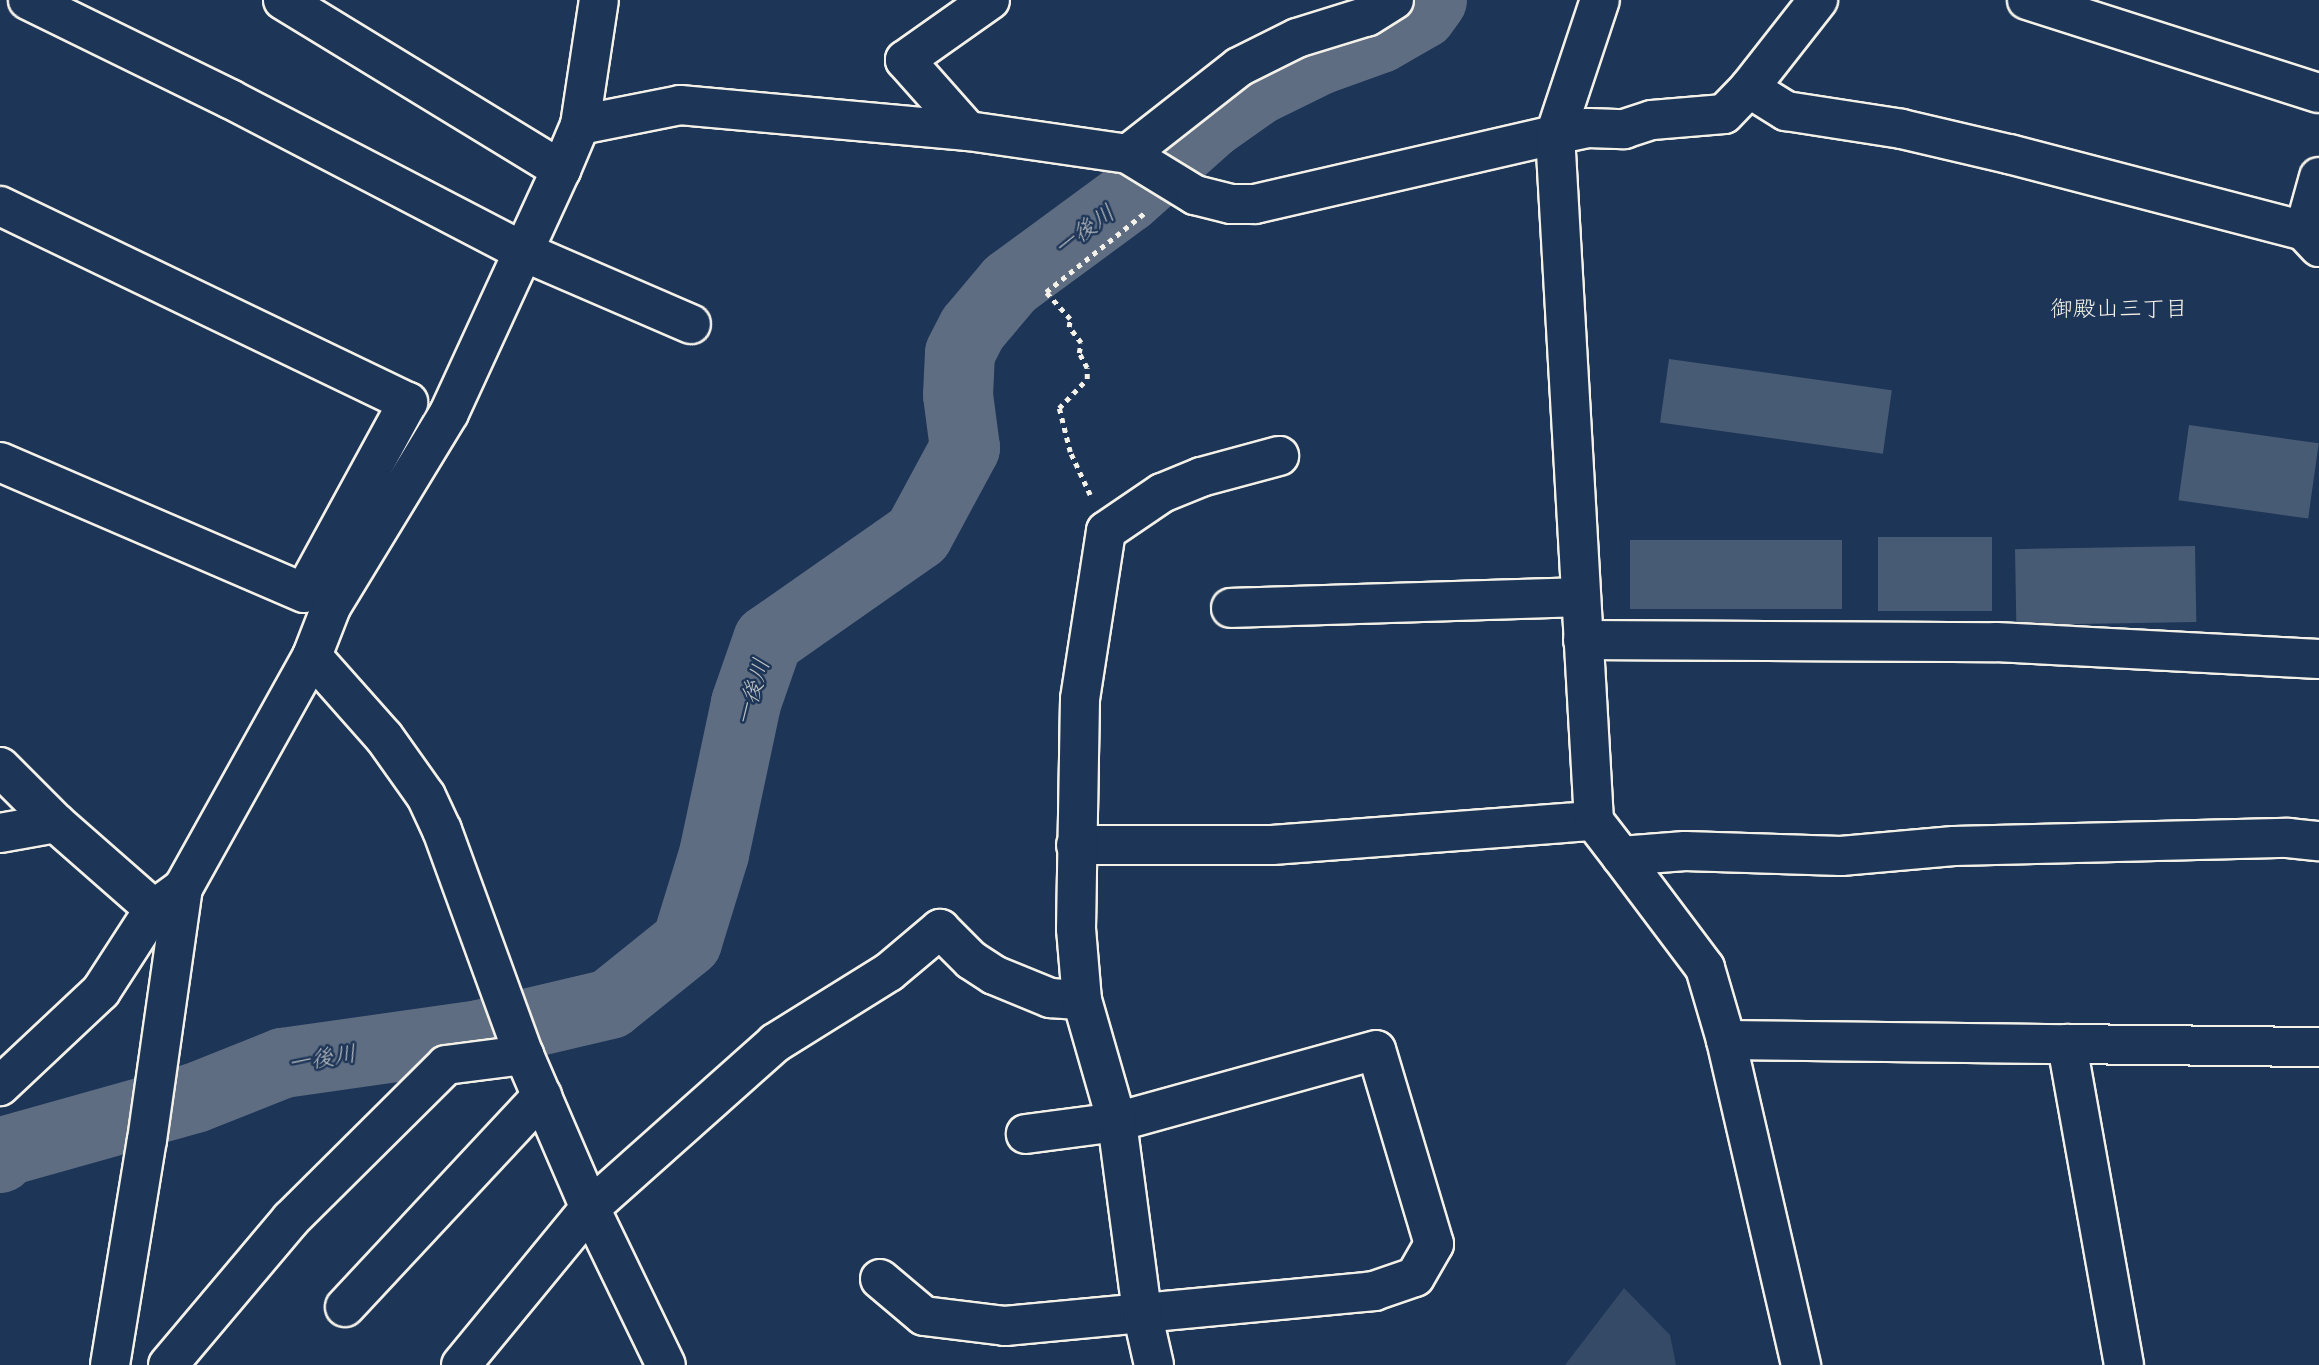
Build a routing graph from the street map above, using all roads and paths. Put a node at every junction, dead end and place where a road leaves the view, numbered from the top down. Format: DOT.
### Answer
graph roads {
  1 [pos="28,0"];
  2 [pos="284,0"];
  3 [pos="990,0"];
  4 [pos="1394,0"];
  5 [pos="1600,0"];
  6 [pos="1818,0"];
  7 [pos="2027,0"];
  8 [pos="599,4"];
  9 [pos="1749,88"];
  10 [pos="2319,93"];
  11 [pos="580,125"];
  12 [pos="968,131"];
  13 [pos="1555,135"];
  14 [pos="1128,154"];
  15 [pos="561,170"];
  16 [pos="2319,177"];
  17 [pos="1178,186"];
  18 [pos="0,206"];
  19 [pos="2311,239"];
  20 [pos="522,251"];
  21 [pos="691,324"];
  22 [pos="1279,456"];
  23 [pos="0,462"];
  24 [pos="1106,531"];
  25 [pos="1581,597"];
  26 [pos="318,600"];
  27 [pos="1231,608"];
  28 [pos="1583,640"];
  29 [pos="312,656"];
  30 [pos="2319,659"];
  31 [pos="0,766"];
  32 [pos="1594,821"];
  33 [pos="56,823"];
  34 [pos="0,833"];
  35 [pos="2319,841"];
  36 [pos="1076,845"];
  37 [pos="1620,856"];
  38 [pos="169,898"];
  39 [pos="1082,1000"];
  40 [pos="1726,1040"];
  41 [pos="2067,1044"];
  42 [pos="2319,1047"];
  43 [pos="523,1052"];
  44 [pos="0,1086"];
  45 [pos="542,1096"];
  46 [pos="1117,1122"];
  47 [pos="1026,1134"];
  48 [pos="590,1208"];
  49 [pos="880,1279"];
  50 [pos="345,1307"];
  51 [pos="1142,1312"];
  52 [pos="110,1365"];
  53 [pos="168,1365"];
  54 [pos="461,1365"];
  55 [pos="666,1365"];
  56 [pos="1154,1365"];
  57 [pos="1801,1365"];
  58 [pos="2124,1365"];
  1 -- 20 [label="street"];
  2 -- 15 [label="street"];
  3 -- 12 [label="street"];
  4 -- 14 [label="street"];
  5 -- 13 [label="street"];
  6 -- 9 [label="street"];
  7 -- 10 [label="street"];
  8 -- 11 [label="street"];
  9 -- 13 [label="street"];
  9 -- 19 [label="street"];
  11 -- 12 [label="street"];
  11 -- 15 [label="street"];
  12 -- 14 [label="street"];
  13 -- 17 [label="street"];
  13 -- 25 [label="street"];
  14 -- 17 [label="street"];
  15 -- 20 [label="street"];
  16 -- 19 [label="street"];
  17 -- 24 [label="path"];
  18 -- 26 [label="street"];
  20 -- 21 [label="street"];
  20 -- 26 [label="street"];
  22 -- 24 [label="street"];
  23 -- 26 [label="street"];
  24 -- 36 [label="street"];
  25 -- 27 [label="street"];
  25 -- 28 [label="street"];
  26 -- 29 [label="street"];
  28 -- 30 [label="street"];
  28 -- 32 [label="street"];
  29 -- 38 [label="street"];
  29 -- 43 [label="street"];
  31 -- 33 [label="street"];
  32 -- 36 [label="street"];
  32 -- 37 [label="street"];
  33 -- 34 [label="street"];
  33 -- 38 [label="street"];
  35 -- 37 [label="street"];
  36 -- 39 [label="street"];
  37 -- 40 [label="street"];
  38 -- 44 [label="street"];
  38 -- 52 [label="street"];
  39 -- 46 [label="street"];
  39 -- 48 [label="street"];
  40 -- 41 [label="street"];
  40 -- 57 [label="street"];
  41 -- 42 [label="street"];
  41 -- 58 [label="street"];
  43 -- 45 [label="street"];
  43 -- 53 [label="street"];
  45 -- 48 [label="street"];
  45 -- 50 [label="street"];
  46 -- 47 [label="street"];
  46 -- 51 [label="street"];
  46 -- 51 [label="street"];
  48 -- 54 [label="street"];
  48 -- 55 [label="street"];
  49 -- 51 [label="street"];
  51 -- 56 [label="street"];
}
